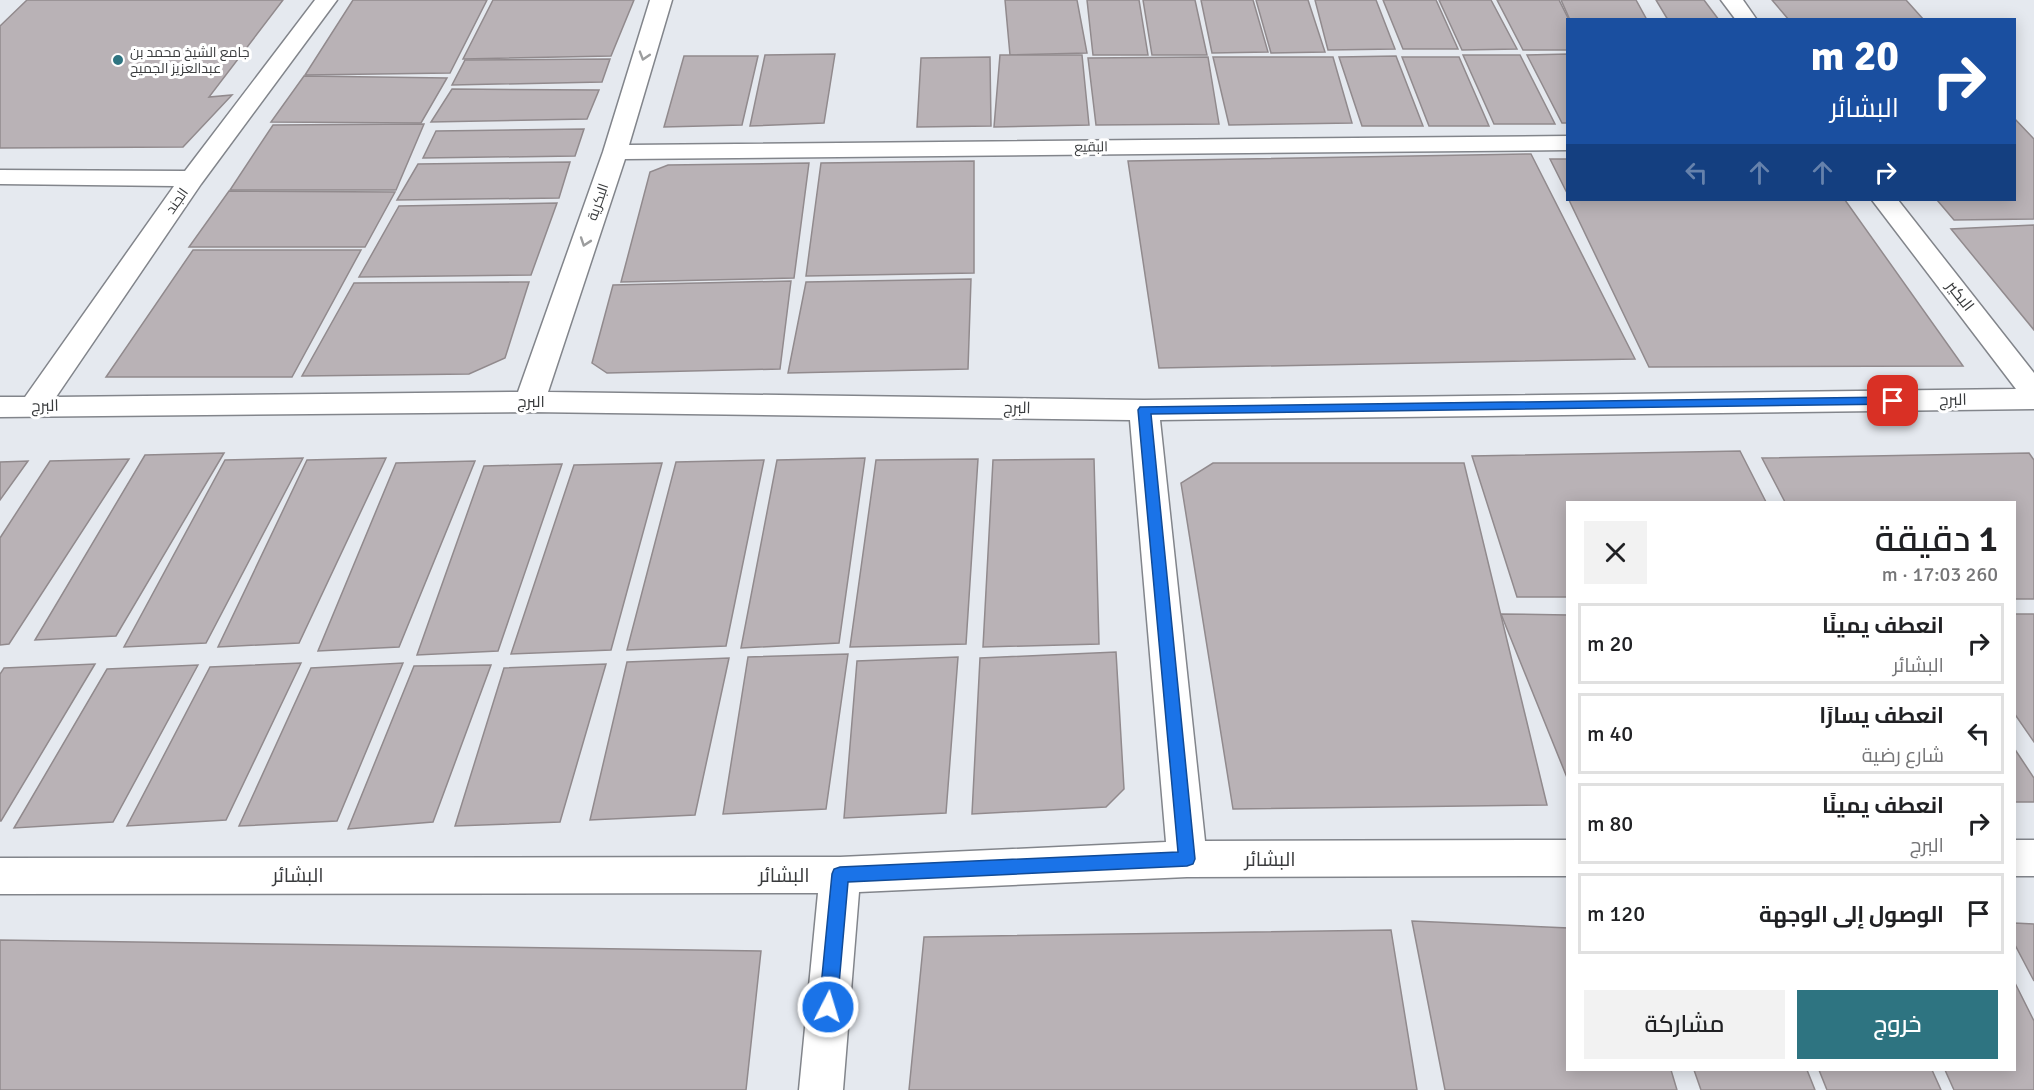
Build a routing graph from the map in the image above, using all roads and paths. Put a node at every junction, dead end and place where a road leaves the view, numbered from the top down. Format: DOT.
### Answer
graph roads {
  1 [pos="326,0"];
  2 [pos="661,0"];
  3 [pos="1732,0"];
  4 [pos="1746,18"];
  5 [pos="1566,143"];
  6 [pos="615,152"];
  7 [pos="0,177"];
  8 [pos="192,179"];
  9 [pos="1886,201"];
  10 [pos="2034,393"];
  11 [pos="2034,399"];
  12 [pos="530,402"];
  13 [pos="34,406"];
  14 [pos="0,407"];
  15 [pos="1144,410"];
  16 [pos="1566,858"];
  17 [pos="2016,858"];
  18 [pos="2034,858"];
  19 [pos="1187,859"];
  20 [pos="840,874"];
  21 [pos="0,876"];
  22 [pos="821,1090"];
  1 -- 8 [label="street, الجند"];
  2 -- 6 [label="street, البكرية, one-way"];
  3 -- 4 [label="street"];
  5 -- 6 [label="street, البقيع"];
  6 -- 12 [label="street, البكرية, one-way"];
  7 -- 8 [label="street"];
  8 -- 13 [label="street, الجند"];
  9 -- 10 [label="street, البكير"];
  11 -- 15 [label="street, البرج"];
  12 -- 13 [label="street, البرج"];
  12 -- 15 [label="street, البرج"];
  13 -- 14 [label="street, البرج"];
  15 -- 19 [label="street"];
  16 -- 19 [label="street, البشائر"];
  17 -- 18 [label="street"];
  19 -- 20 [label="street, البشائر"];
  20 -- 21 [label="street, البشائر"];
  20 -- 22 [label="street"];
}
